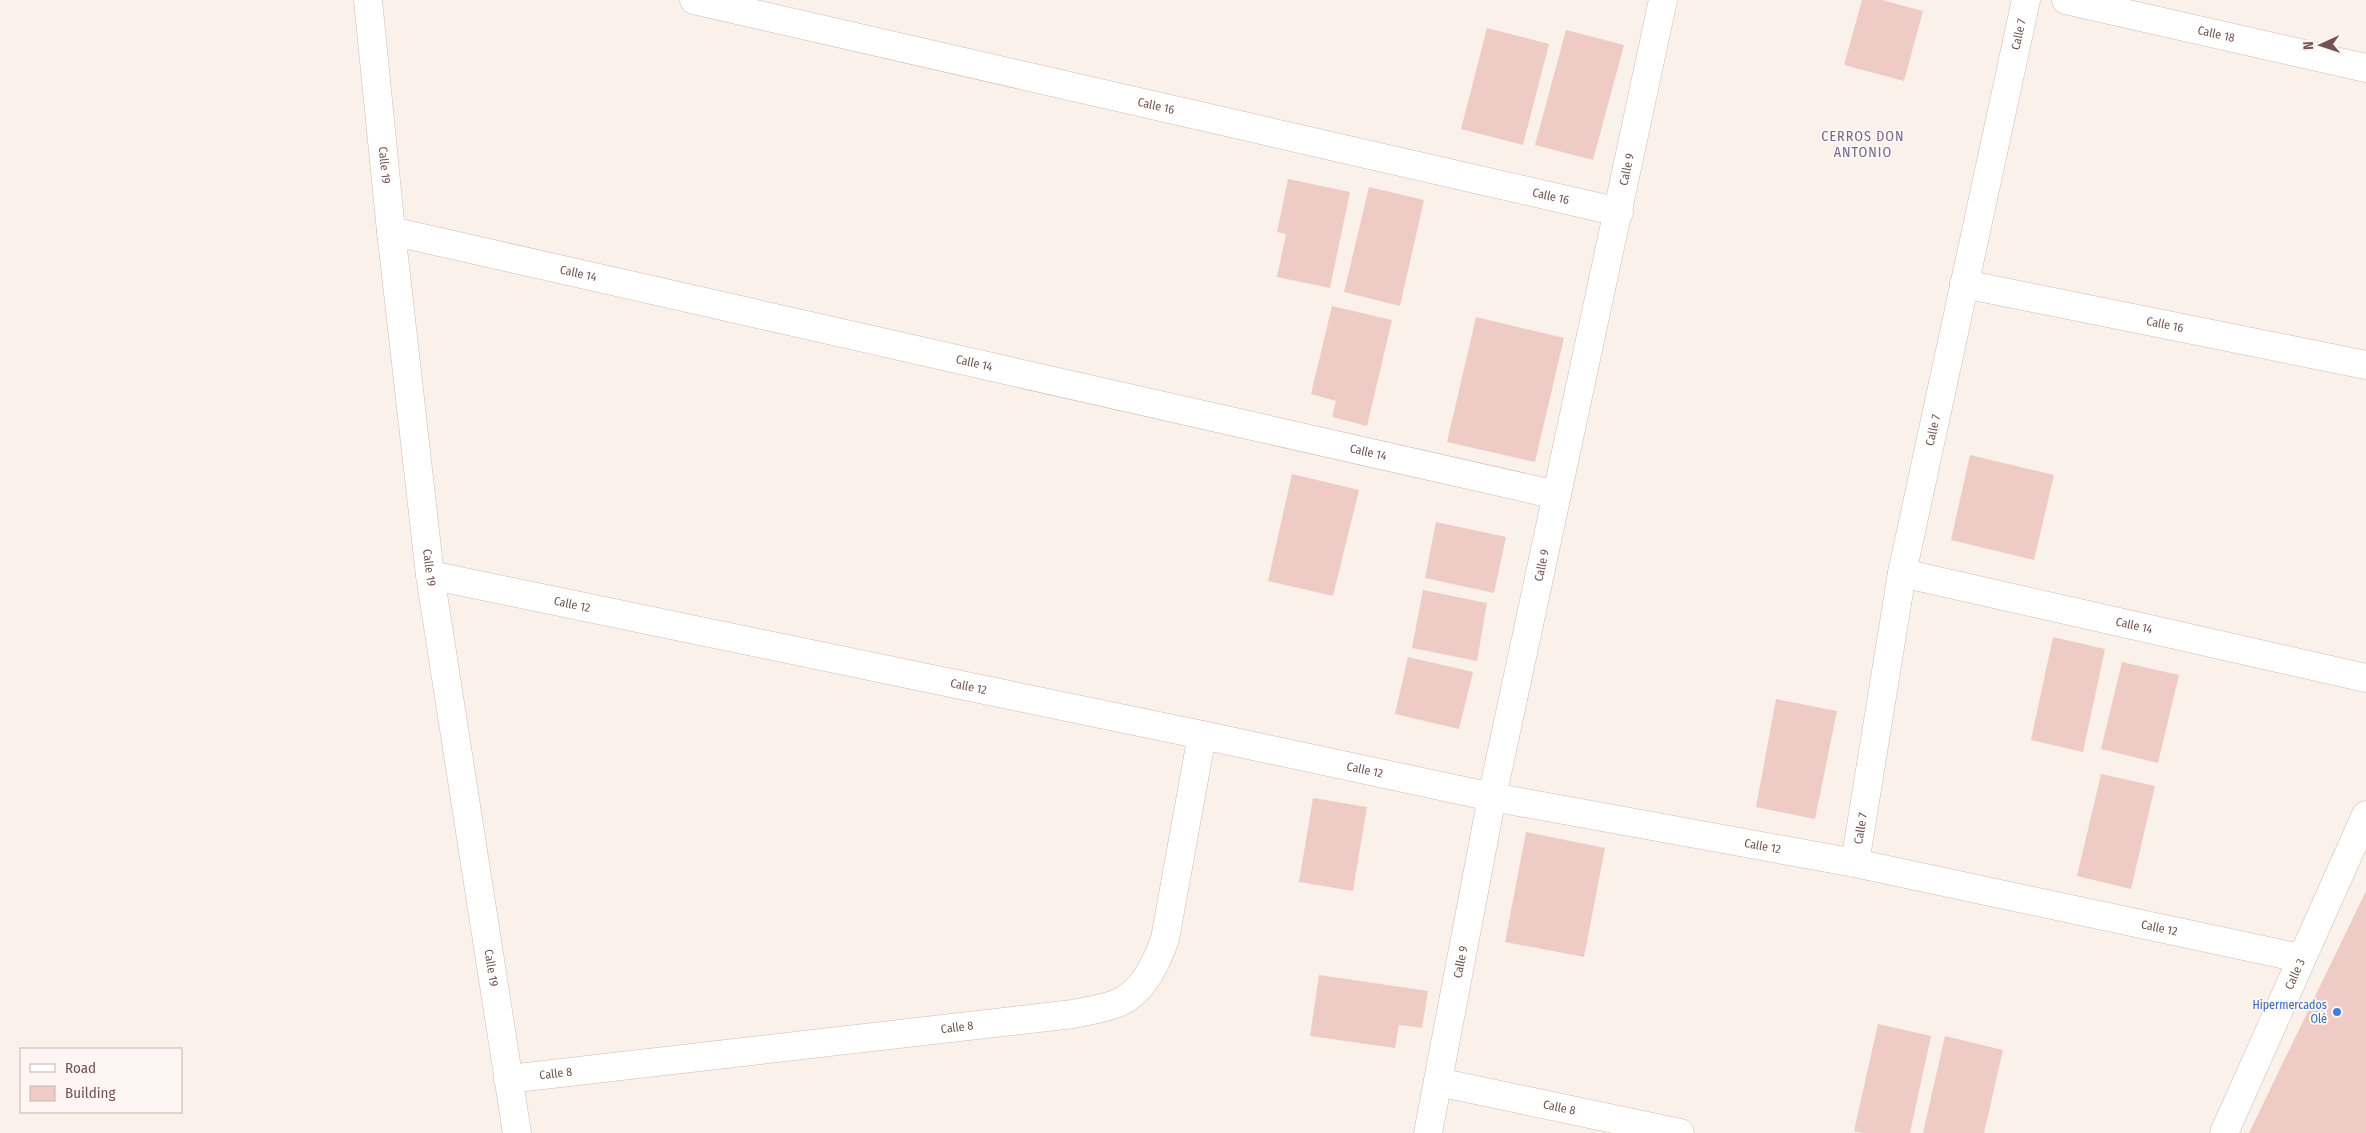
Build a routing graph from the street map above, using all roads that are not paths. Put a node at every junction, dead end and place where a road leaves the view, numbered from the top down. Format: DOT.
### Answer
graph roads {
  1 [pos="368,0"];
  2 [pos="694,0"];
  3 [pos="1663,0"];
  4 [pos="2026,0"];
  5 [pos="2066,0"];
  6 [pos="2366,68"];
  7 [pos="1619,212"];
  8 [pos="391,232"];
  9 [pos="1964,284"];
  10 [pos="2366,365"];
  11 [pos="1557,495"];
  12 [pos="1902,573"];
  13 [pos="430,574"];
  14 [pos="2366,678"];
  15 [pos="1202,735"];
  16 [pos="1492,797"];
  17 [pos="2366,815"];
  18 [pos="1855,863"];
  19 [pos="2300,958"];
  20 [pos="508,1080"];
  21 [pos="1438,1082"];
  22 [pos="517,1133"];
  23 [pos="1428,1133"];
  24 [pos="1680,1133"];
  25 [pos="2224,1133"];
  1 -- 8 [label="street, Calle 19"];
  2 -- 7 [label="street, Calle 16"];
  3 -- 7 [label="street, Calle 9"];
  4 -- 9 [label="street, Calle 7"];
  5 -- 6 [label="street, Calle 18"];
  7 -- 11 [label="street, Calle 9"];
  8 -- 11 [label="street, Calle 14"];
  8 -- 13 [label="street, Calle 19"];
  9 -- 10 [label="street, Calle 16"];
  9 -- 12 [label="street, Calle 7"];
  11 -- 16 [label="street, Calle 9"];
  12 -- 14 [label="street, Calle 14"];
  12 -- 18 [label="street, Calle 7"];
  13 -- 15 [label="street, Calle 12"];
  13 -- 20 [label="street, Calle 19"];
  15 -- 16 [label="street, Calle 12"];
  15 -- 20 [label="street, Calle 8"];
  16 -- 18 [label="street, Calle 12"];
  16 -- 21 [label="street, Calle 9"];
  17 -- 19 [label="street, Calle 3"];
  18 -- 19 [label="street, Calle 12"];
  19 -- 25 [label="street, Calle 3"];
  20 -- 22 [label="street, Calle 19"];
  21 -- 23 [label="street, Calle 9"];
  21 -- 24 [label="street, Calle 8"];
}
